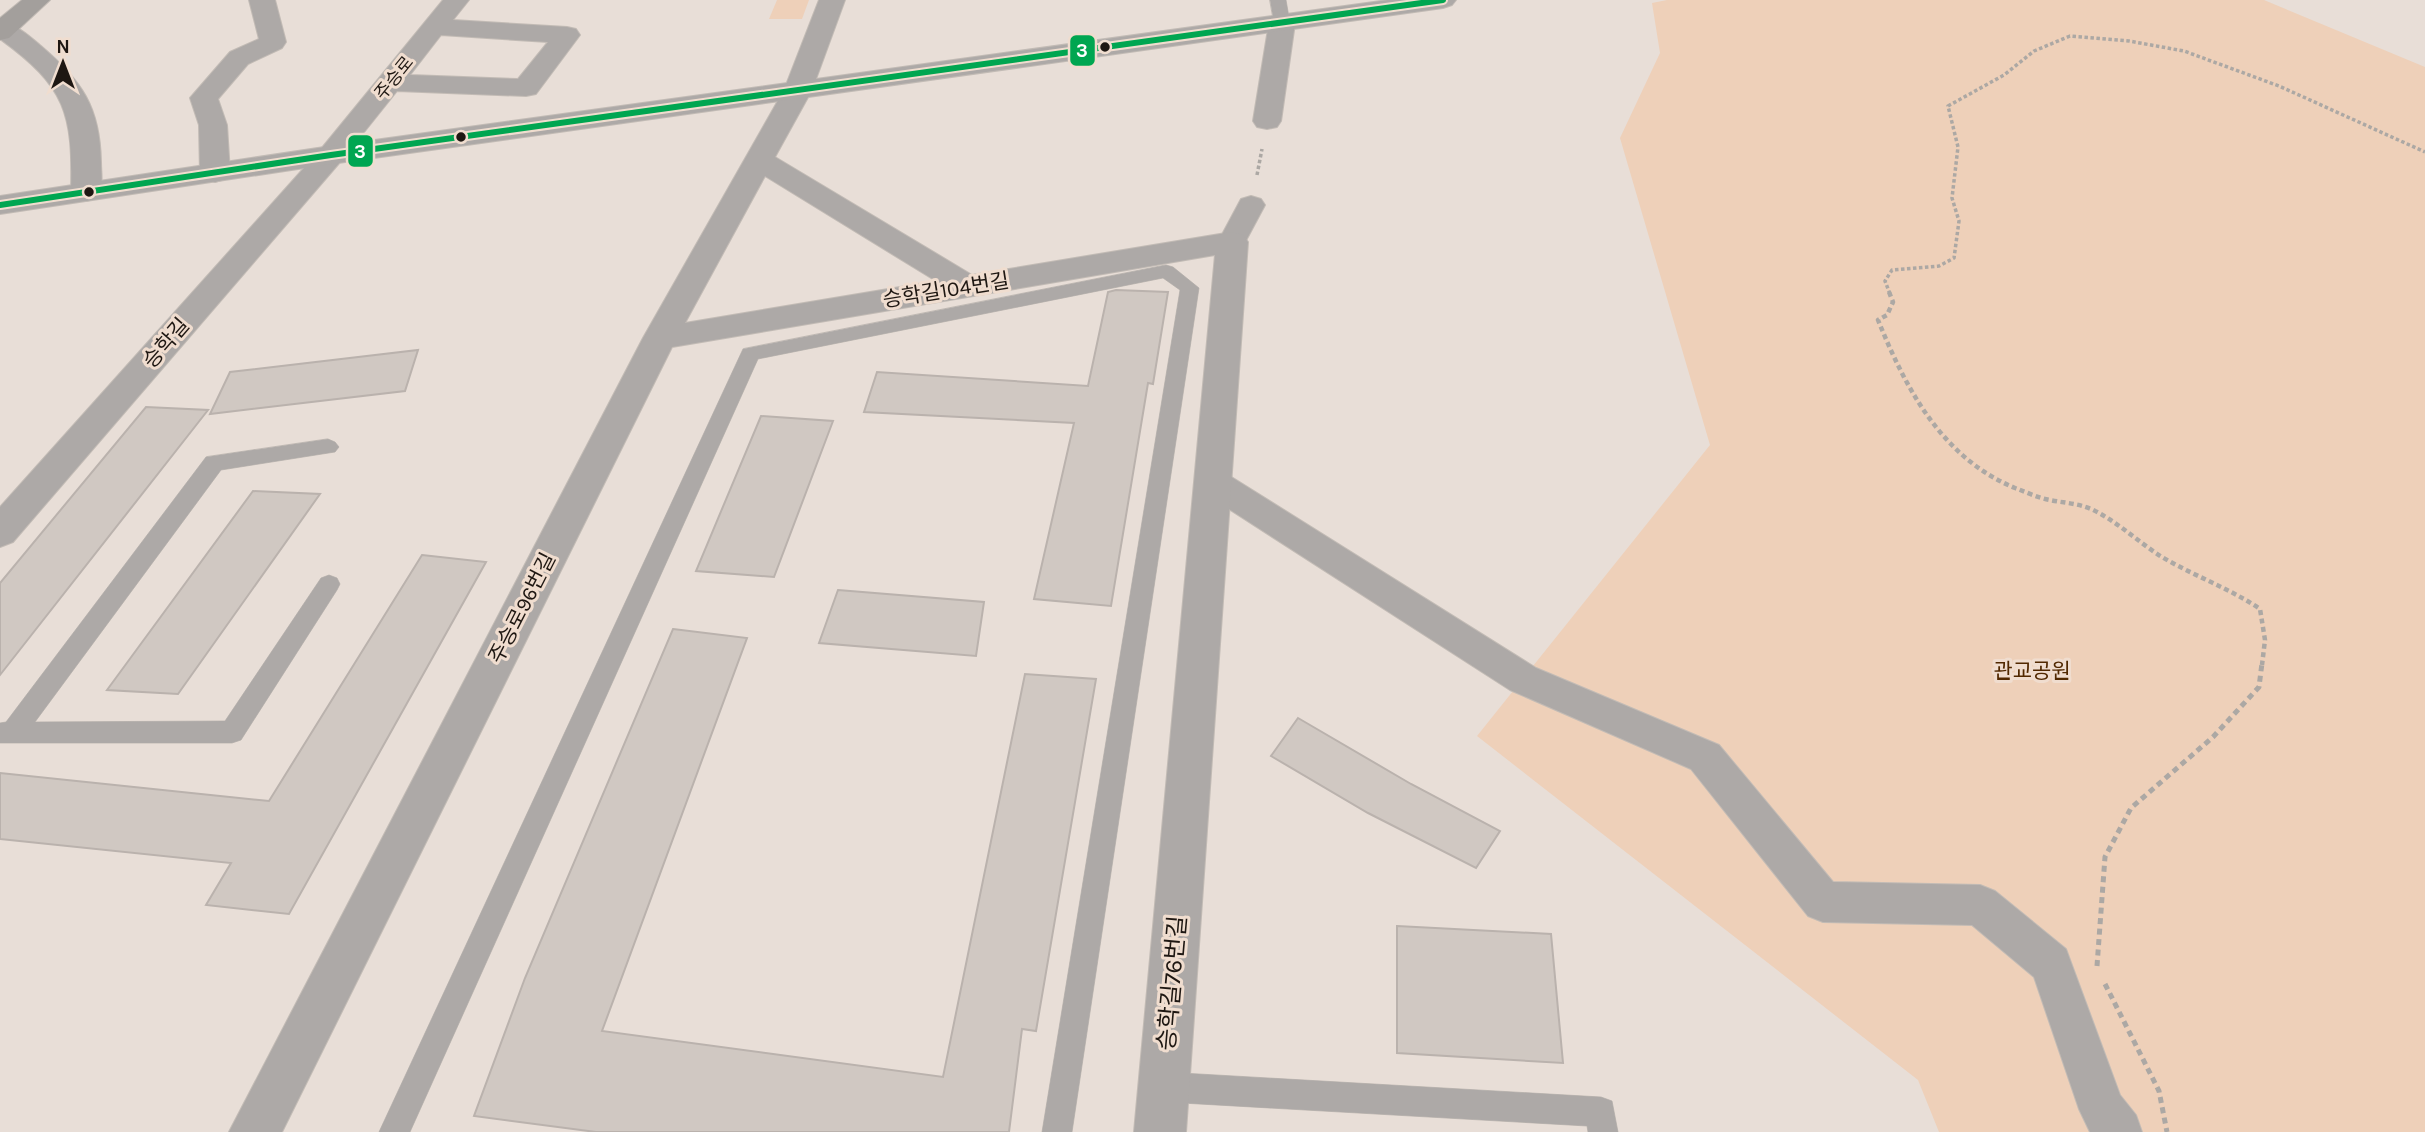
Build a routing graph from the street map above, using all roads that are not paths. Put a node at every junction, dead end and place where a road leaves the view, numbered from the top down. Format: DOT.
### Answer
graph roads {
  1 [pos="37,0"];
  2 [pos="262,0"];
  3 [pos="456,0"];
  4 [pos="832,0"];
  5 [pos="1443,0"];
  6 [pos="1387,4"];
  7 [pos="1280,11"];
  8 [pos="434,27"];
  9 [pos="1,30"];
  10 [pos="390,82"];
  11 [pos="798,90"];
  12 [pos="1267,121"];
  13 [pos="331,155"];
  14 [pos="760,160"];
  15 [pos="215,173"];
  16 [pos="86,192"];
  17 [pos="0,205"];
  18 [pos="1251,205"];
  19 [pos="1232,242"];
  20 [pos="976,297"];
  21 [pos="660,338"];
  22 [pos="328,447"];
  23 [pos="1213,482"];
  24 [pos="0,531"];
  25 [pos="329,584"];
  26 [pos="6,733"];
  27 [pos="1162,1110"];
  28 [pos="1602,1122"];
  29 [pos="256,1132"];
  30 [pos="394,1132"];
  31 [pos="1057,1132"];
  32 [pos="2119,1132"];
  1 -- 9 [label="main road"];
  2 -- 15 [label="street"];
  3 -- 8 [label="street, 주승로"];
  4 -- 11 [label="street, 주승로96번길"];
  5 -- 6 [label="street"];
  6 -- 7 [label="street"];
  7 -- 11 [label="street"];
  7 -- 12 [label="street"];
  8 -- 10 [label="street, 주승로"];
  8 -- 10 [label="street"];
  9 -- 16 [label="street"];
  10 -- 13 [label="street, 주승로"];
  11 -- 13 [label="street"];
  11 -- 14 [label="street, 주승로96번길"];
  13 -- 15 [label="street"];
  13 -- 24 [label="street, 승학길"];
  14 -- 20 [label="street"];
  14 -- 21 [label="street, 주승로96번길"];
  15 -- 16 [label="street"];
  16 -- 17 [label="street"];
  18 -- 19 [label="street"];
  19 -- 20 [label="street, 승학길104번길"];
  19 -- 23 [label="street, 승학길76번길"];
  20 -- 21 [label="street, 승학길104번길"];
  20 -- 30 [label="lane"];
  20 -- 31 [label="lane"];
  21 -- 29 [label="street, 주승로96번길"];
  22 -- 26 [label="lane"];
  23 -- 27 [label="street, 승학길76번길"];
  23 -- 32 [label="street"];
  25 -- 26 [label="lane"];
  27 -- 28 [label="lane"];
}
